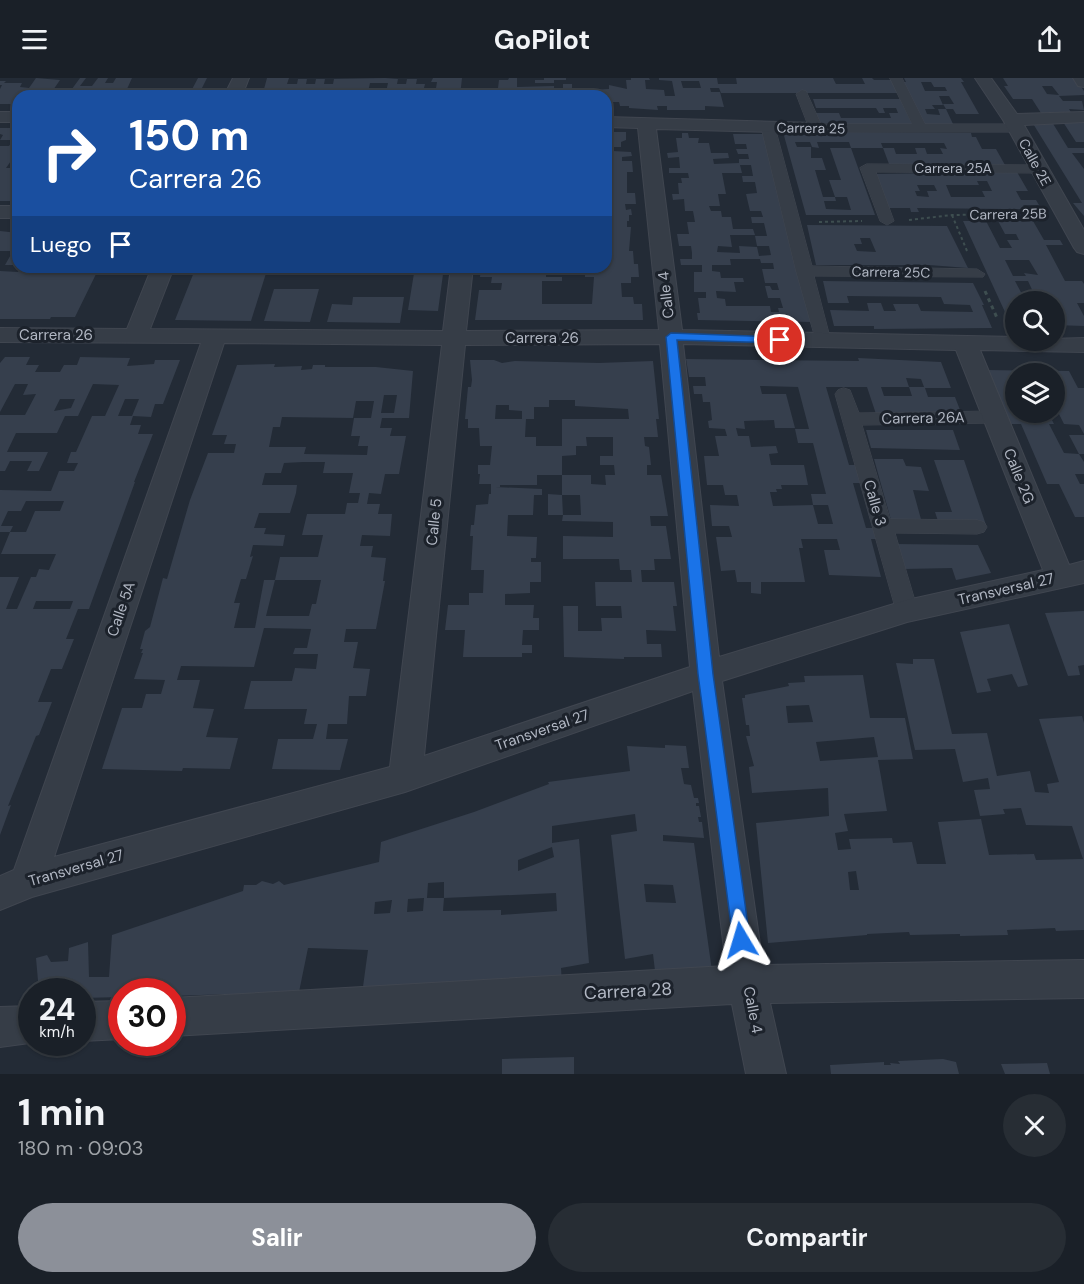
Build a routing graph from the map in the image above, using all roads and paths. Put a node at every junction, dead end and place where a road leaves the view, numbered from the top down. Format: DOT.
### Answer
graph roads {
  1 [pos="896,78"];
  2 [pos="984,78"];
  3 [pos="1081,78"];
  4 [pos="1084,82"];
  5 [pos="802,94"];
  6 [pos="1084,117"];
  7 [pos="612,122"];
  8 [pos="646,123"];
  9 [pos="1014,124"];
  10 [pos="768,127"];
  11 [pos="816,128"];
  12 [pos="921,129"];
  13 [pos="1039,169"];
  14 [pos="952,215"];
  15 [pos="887,221"];
  16 [pos="1074,225"];
  17 [pos="1084,248"];
  18 [pos="804,271"];
  19 [pos="161,273"];
  20 [pos="461,273"];
  21 [pos="977,274"];
  22 [pos="0,335"];
  23 [pos="136,336"];
  24 [pos="215,337"];
  25 [pos="671,337"];
  26 [pos="454,338"];
  27 [pos="823,341"];
  28 [pos="965,342"];
  29 [pos="1084,345"];
  30 [pos="844,394"];
  31 [pos="995,417"];
  32 [pos="851,419"];
  33 [pos="882,526"];
  34 [pos="977,527"];
  35 [pos="1072,574"];
  36 [pos="907,611"];
  37 [pos="706,674"];
  38 [pos="405,777"];
  39 [pos="14,887"];
  40 [pos="1084,979"];
  41 [pos="747,984"];
  42 [pos="186,1016"];
  43 [pos="18,1026"];
  44 [pos="0,1027"];
  45 [pos="766,1074"];
  1 -- 12 [label="street"];
  2 -- 9 [label="street, Calle 2E"];
  3 -- 4 [label="street"];
  5 -- 11 [label="street"];
  6 -- 9 [label="street"];
  7 -- 8 [label="street, Carrera 25"];
  8 -- 10 [label="street, Carrera 25"];
  8 -- 25 [label="street, Calle 4"];
  9 -- 12 [label="street, Carrera 25"];
  9 -- 13 [label="street, Calle 2E"];
  10 -- 11 [label="street, Carrera 25"];
  10 -- 18 [label="street"];
  11 -- 12 [label="street, Carrera 25"];
  13 -- 15 [label="street, Carrera 25A"];
  13 -- 16 [label="street, Calle 2E"];
  14 -- 16 [label="path, Carrera 25B"];
  16 -- 17 [label="street, Calle 2E"];
  18 -- 21 [label="street, Carrera 25C"];
  18 -- 27 [label="street"];
  19 -- 23 [label="street"];
  20 -- 26 [label="street, Calle 5"];
  22 -- 23 [label="street, Carrera 26"];
  23 -- 24 [label="street, Carrera 26"];
  24 -- 26 [label="street, Carrera 26"];
  24 -- 39 [label="street, Calle 5A"];
  25 -- 26 [label="street, Carrera 26"];
  25 -- 27 [label="street, Carrera 26"];
  25 -- 37 [label="street, Calle 4"];
  26 -- 38 [label="street, Calle 5"];
  27 -- 28 [label="street, Carrera 26"];
  28 -- 29 [label="street, Carrera 26"];
  28 -- 31 [label="street, Calle 2G"];
  30 -- 32 [label="street, Calle 3"];
  31 -- 32 [label="street, Carrera 26A"];
  31 -- 35 [label="street, Calle 2G"];
  32 -- 33 [label="street, Calle 3"];
  33 -- 34 [label="street"];
  33 -- 36 [label="street, Calle 3"];
  35 -- 36 [label="street, Transversal 27"];
  36 -- 37 [label="street, Transversal 27"];
  37 -- 38 [label="street, Transversal 27"];
  37 -- 41 [label="street, Calle 4"];
  38 -- 39 [label="street, Transversal 27"];
  40 -- 41 [label="street, Carrera 28"];
  41 -- 42 [label="street, Carrera 28"];
  41 -- 45 [label="street, Calle 4"];
  43 -- 44 [label="street"];
}
